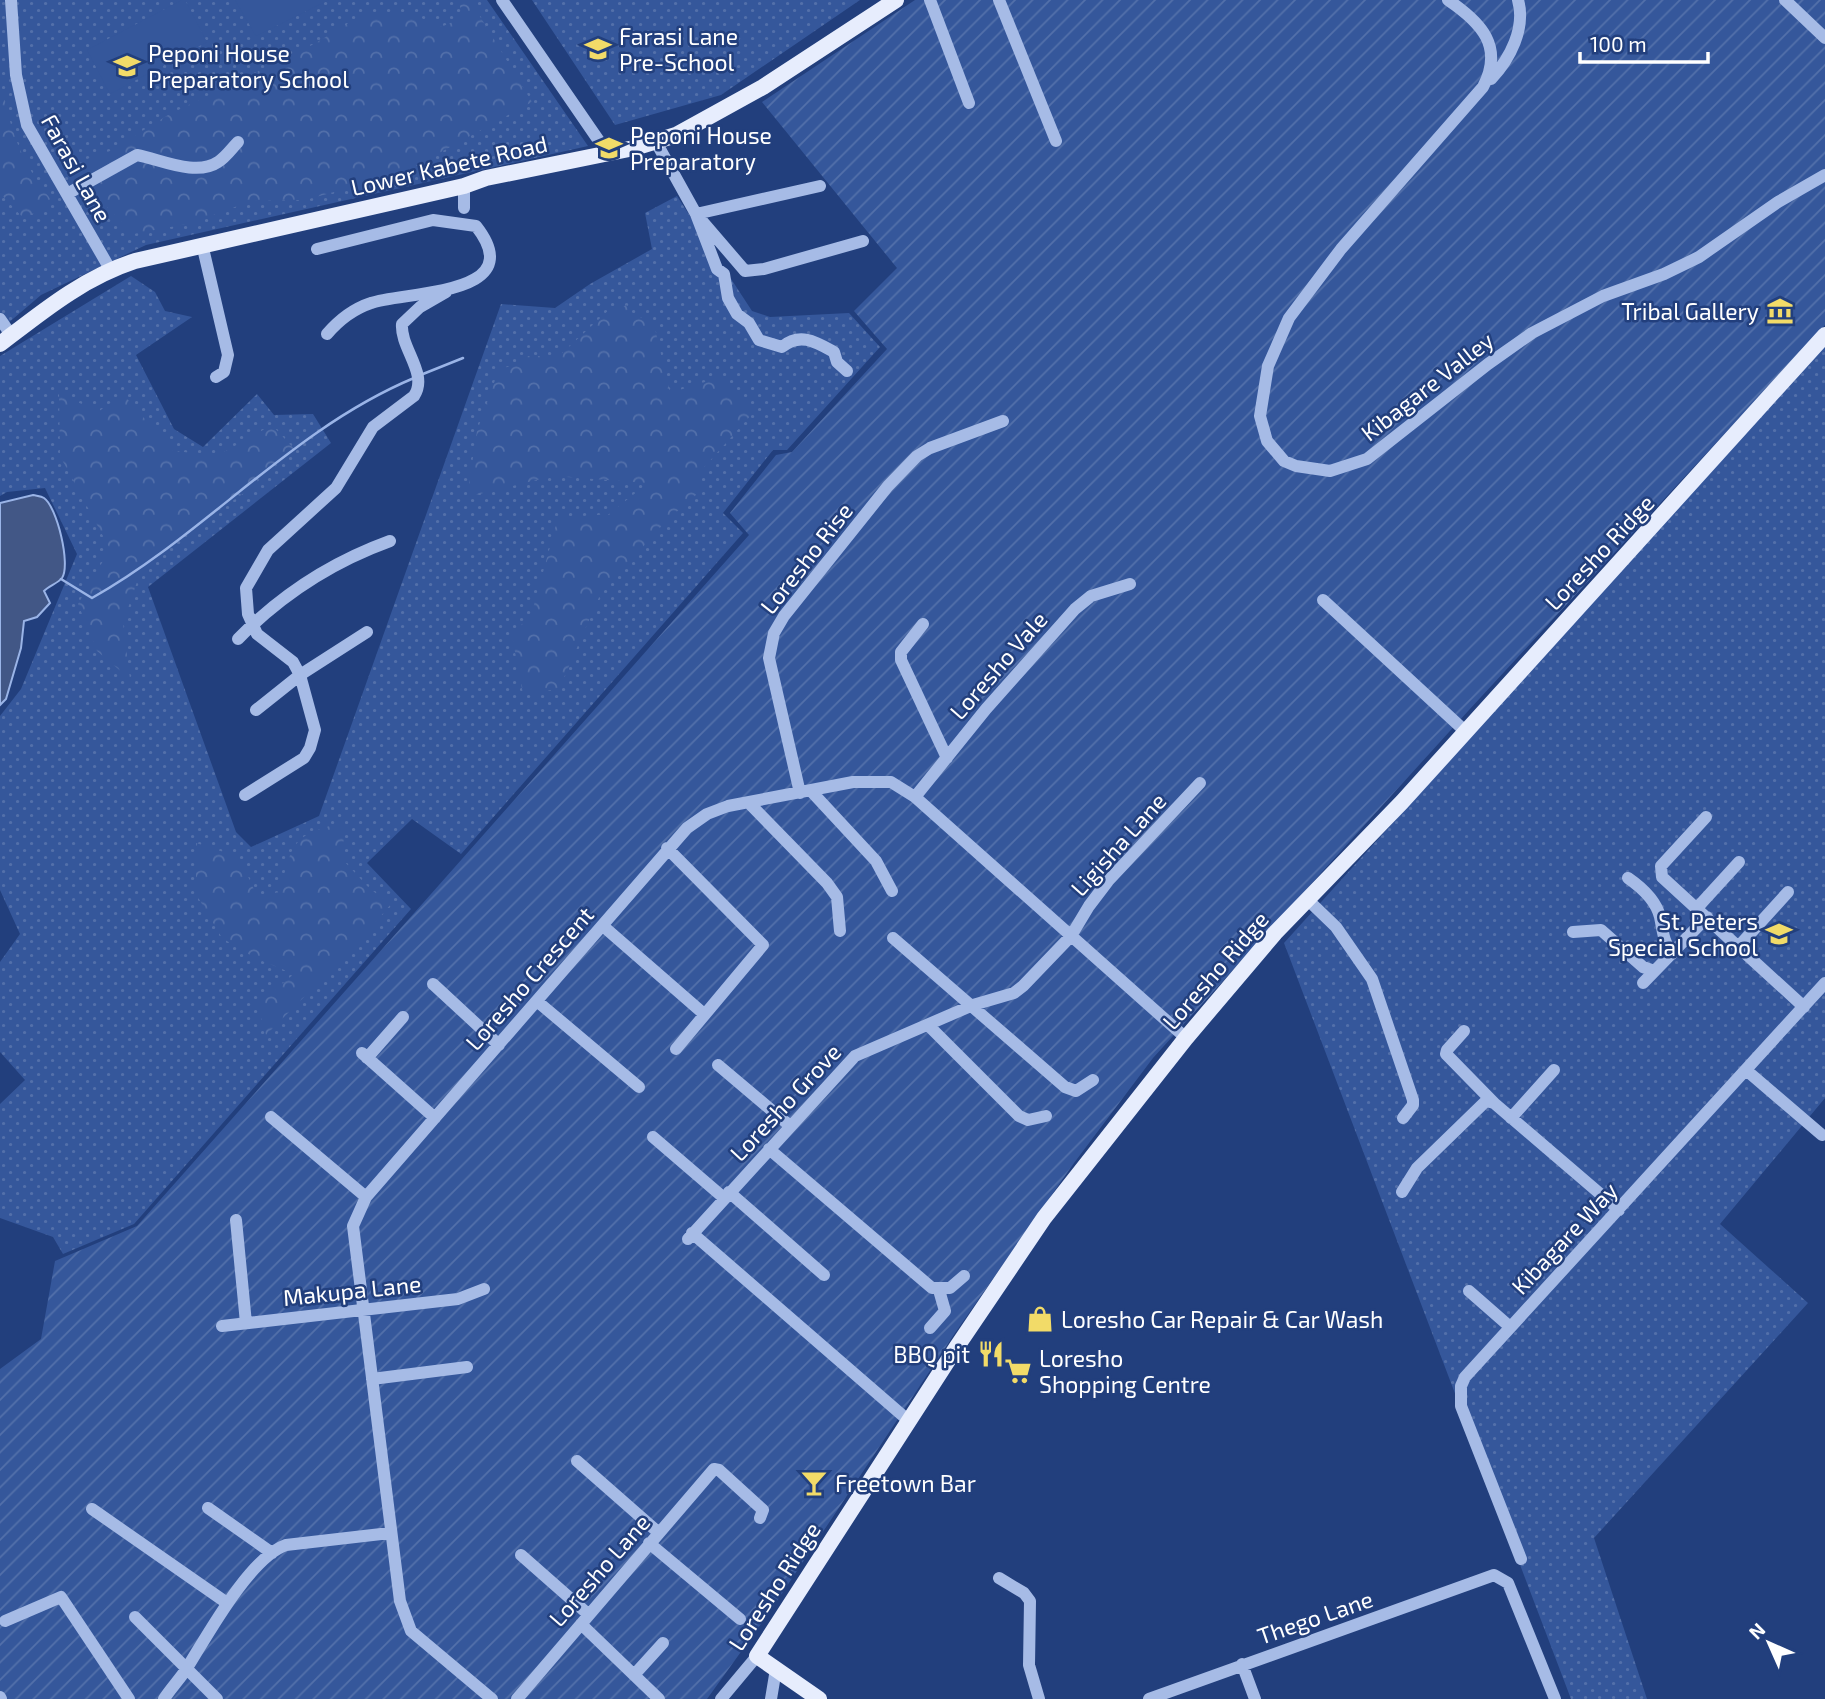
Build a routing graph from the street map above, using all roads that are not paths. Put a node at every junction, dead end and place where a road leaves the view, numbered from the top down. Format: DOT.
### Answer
graph roads {
  1 [pos="502,0"];
  2 [pos="897,0"];
  3 [pos="930,0"];
  4 [pos="999,0"];
  5 [pos="1448,0"];
  6 [pos="1518,0"];
  7 [pos="1785,0"];
  8 [pos="7,3"];
  9 [pos="1825,38"];
  10 [pos="1483,87"];
  11 [pos="969,103"];
  12 [pos="1056,141"];
  13 [pos="238,142"];
  14 [pos="656,142"];
  15 [pos="608,154"];
  16 [pos="1825,175"];
  17 [pos="464,186"];
  18 [pos="820,186"];
  19 [pos="67,194"];
  20 [pos="696,214"];
  21 [pos="464,215"];
  22 [pos="863,241"];
  23 [pos="202,244"];
  24 [pos="317,249"];
  25 [pos="110,269"];
  26 [pos="446,292"];
  27 [pos="0,319"];
  28 [pos="327,334"];
  29 [pos="1825,335"];
  30 [pos="6,339"];
  31 [pos="847,371"];
  32 [pos="216,377"];
  33 [pos="1003,421"];
  34 [pos="390,541"];
  35 [pos="1130,584"];
  36 [pos="1322,600"];
  37 [pos="253,624"];
  38 [pos="923,624"];
  39 [pos="367,632"];
  40 [pos="238,639"];
  41 [pos="300,675"];
  42 [pos="256,710"];
  43 [pos="1465,731"];
  44 [pos="947,758"];
  45 [pos="1200,783"];
  46 [pos="806,792"];
  47 [pos="245,795"];
  48 [pos="915,797"];
  49 [pos="749,803"];
  50 [pos="1706,817"];
  51 [pos="667,848"];
  52 [pos="1739,862"];
  53 [pos="1628,878"];
  54 [pos="892,891"];
  55 [pos="1788,892"];
  56 [pos="1308,901"];
  57 [pos="1702,913"];
  58 [pos="603,926"];
  59 [pos="840,931"];
  60 [pos="1573,932"];
  61 [pos="1071,936"];
  62 [pos="893,938"];
  63 [pos="1739,946"];
  64 [pos="1672,954"];
  65 [pos="1654,971"];
  66 [pos="1643,983"];
  67 [pos="433,984"];
  68 [pos="1825,984"];
  69 [pos="538,1002"];
  70 [pos="973,1005"];
  71 [pos="1804,1007"];
  72 [pos="704,1014"];
  73 [pos="402,1017"];
  74 [pos="929,1026"];
  75 [pos="1465,1031"];
  76 [pos="1186,1038"];
  77 [pos="499,1045"];
  78 [pos="676,1049"];
  79 [pos="718,1065"];
  80 [pos="1554,1070"];
  81 [pos="1746,1070"];
  82 [pos="1093,1080"];
  83 [pos="639,1087"];
  84 [pos="1494,1103"];
  85 [pos="1045,1116"];
  86 [pos="271,1118"];
  87 [pos="435,1118"];
  88 [pos="1403,1118"];
  89 [pos="1511,1118"];
  90 [pos="789,1125"];
  91 [pos="1822,1135"];
  92 [pos="653,1137"];
  93 [pos="769,1149"];
  94 [pos="1402,1192"];
  95 [pos="727,1195"];
  96 [pos="366,1197"];
  97 [pos="1619,1210"];
  98 [pos="236,1220"];
  99 [pos="824,1275"];
  100 [pos="964,1276"];
  101 [pos="484,1289"];
  102 [pos="939,1290"];
  103 [pos="1469,1291"];
  104 [pos="363,1311"];
  105 [pos="246,1323"];
  106 [pos="222,1326"];
  107 [pos="1509,1326"];
  108 [pos="930,1328"];
  109 [pos="467,1367"];
  110 [pos="372,1379"];
  111 [pos="909,1421"];
  112 [pos="577,1461"];
  113 [pos="208,1508"];
  114 [pos="92,1509"];
  115 [pos="760,1518"];
  116 [pos="390,1533"];
  117 [pos="659,1533"];
  118 [pos="649,1543"];
  119 [pos="272,1553"];
  120 [pos="521,1555"];
  121 [pos="1521,1559"];
  122 [pos="999,1578"];
  123 [pos="227,1602"];
  124 [pos="135,1617"];
  125 [pos="585,1619"];
  126 [pos="740,1619"];
  127 [pos="5,1622"];
  128 [pos="663,1643"];
  129 [pos="757,1656"];
  130 [pos="1242,1664"];
  131 [pos="776,1669"];
  132 [pos="185,1670"];
  133 [pos="634,1675"];
  134 [pos="129,1699"];
  135 [pos="164,1699"];
  136 [pos="217,1699"];
  137 [pos="492,1699"];
  138 [pos="517,1699"];
  139 [pos="659,1699"];
  140 [pos="721,1699"];
  141 [pos="771,1699"];
  142 [pos="819,1699"];
  143 [pos="1039,1699"];
  144 [pos="1149,1699"];
  145 [pos="1255,1699"];
  146 [pos="1555,1699"];
  1 -- 15 [label="street"];
  2 -- 14 [label="main road, Lower Kabete Road"];
  3 -- 11 [label="street"];
  4 -- 12 [label="street"];
  5 -- 10 [label="street, Kibagare Valley"];
  6 -- 10 [label="street"];
  7 -- 9 [label="street"];
  8 -- 19 [label="street, Farasi Lane"];
  10 -- 16 [label="street, Kibagare Valley"];
  13 -- 19 [label="street"];
  14 -- 15 [label="main road, Lower Kabete Road"];
  14 -- 20 [label="street"];
  15 -- 17 [label="main road, Lower Kabete Road"];
  17 -- 21 [label="street"];
  17 -- 23 [label="main road, Lower Kabete Road"];
  18 -- 20 [label="street"];
  19 -- 25 [label="street, Farasi Lane"];
  20 -- 22 [label="street"];
  20 -- 31 [label="street"];
  21 -- 24 [label="street"];
  21 -- 26 [label="street"];
  23 -- 25 [label="main road, Lower Kabete Road"];
  23 -- 32 [label="street"];
  25 -- 30 [label="main road, Lower Kabete Road"];
  26 -- 28 [label="street"];
  26 -- 37 [label="street"];
  27 -- 30 [label="street"];
  29 -- 43 [label="main road, Loresho Ridge"];
  33 -- 46 [label="street, Loresho Rise"];
  34 -- 37 [label="street"];
  35 -- 44 [label="street, Loresho Vale"];
  36 -- 43 [label="street"];
  37 -- 40 [label="street"];
  37 -- 41 [label="street"];
  38 -- 44 [label="street"];
  39 -- 41 [label="street"];
  41 -- 42 [label="street"];
  41 -- 47 [label="street"];
  43 -- 56 [label="main road, Loresho Ridge"];
  44 -- 48 [label="street, Loresho Vale"];
  45 -- 61 [label="street, Ligisha Lane"];
  46 -- 48 [label="street, Loresho Crescent"];
  46 -- 49 [label="street, Loresho Crescent"];
  46 -- 54 [label="street"];
  48 -- 61 [label="street, Loresho Crescent"];
  49 -- 51 [label="street, Loresho Crescent"];
  49 -- 59 [label="street"];
  50 -- 57 [label="street"];
  51 -- 58 [label="street, Loresho Crescent"];
  51 -- 72 [label="street"];
  52 -- 57 [label="street"];
  53 -- 64 [label="street"];
  55 -- 63 [label="street"];
  56 -- 76 [label="main road, Loresho Ridge"];
  56 -- 88 [label="street"];
  57 -- 63 [label="street"];
  57 -- 64 [label="street"];
  58 -- 69 [label="street, Loresho Crescent"];
  58 -- 72 [label="street"];
  60 -- 65 [label="street"];
  61 -- 70 [label="street, Loresho Grove"];
  61 -- 76 [label="street, Loresho Crescent"];
  62 -- 70 [label="street"];
  63 -- 71 [label="street"];
  64 -- 65 [label="street"];
  65 -- 66 [label="street"];
  67 -- 77 [label="street"];
  68 -- 71 [label="street, Kibagare Way"];
  69 -- 77 [label="street, Loresho Crescent"];
  69 -- 83 [label="street"];
  70 -- 74 [label="street, Loresho Grove"];
  70 -- 82 [label="street"];
  71 -- 81 [label="street, Kibagare Way"];
  72 -- 78 [label="street"];
  73 -- 87 [label="street"];
  74 -- 85 [label="street"];
  74 -- 90 [label="street, Loresho Grove"];
  75 -- 84 [label="street"];
  76 -- 111 [label="main road, Loresho Ridge"];
  77 -- 87 [label="street, Loresho Crescent"];
  79 -- 90 [label="street"];
  80 -- 89 [label="street"];
  81 -- 91 [label="street"];
  81 -- 97 [label="street, Kibagare Way"];
  84 -- 89 [label="street"];
  84 -- 94 [label="street"];
  86 -- 96 [label="street"];
  87 -- 96 [label="street, Loresho Crescent"];
  89 -- 97 [label="street"];
  90 -- 93 [label="street, Loresho Grove"];
  92 -- 95 [label="street"];
  93 -- 95 [label="street, Loresho Grove"];
  93 -- 102 [label="street"];
  95 -- 99 [label="street"];
  95 -- 111 [label="street, Loresho Grove"];
  96 -- 104 [label="street, Loresho Crescent"];
  97 -- 107 [label="street, Kibagare Way"];
  98 -- 105 [label="street"];
  100 -- 102 [label="street"];
  101 -- 104 [label="street, Makupa Lane"];
  102 -- 108 [label="street"];
  103 -- 107 [label="street"];
  104 -- 105 [label="street, Makupa Lane"];
  104 -- 110 [label="street, Loresho Crescent"];
  105 -- 106 [label="street, Makupa Lane"];
  107 -- 121 [label="street, Kibagare Way"];
  109 -- 110 [label="street"];
  110 -- 116 [label="street, Loresho Crescent"];
  111 -- 129 [label="main road, Loresho Ridge"];
  112 -- 117 [label="street"];
  113 -- 119 [label="street"];
  114 -- 123 [label="street"];
  115 -- 117 [label="street, Loresho Lane"];
  116 -- 119 [label="street"];
  116 -- 137 [label="street, Loresho Crescent"];
  117 -- 118 [label="street, Loresho Lane"];
  118 -- 125 [label="street, Loresho Lane"];
  118 -- 126 [label="street"];
  119 -- 123 [label="street"];
  120 -- 125 [label="street"];
  122 -- 143 [label="street"];
  123 -- 132 [label="street"];
  124 -- 132 [label="street"];
  125 -- 133 [label="street"];
  125 -- 138 [label="street, Loresho Lane"];
  127 -- 134 [label="street"];
  128 -- 133 [label="street"];
  129 -- 131 [label="main road"];
  129 -- 140 [label="street, Loresho Ridge"];
  130 -- 144 [label="street, Thego Lane"];
  130 -- 145 [label="street"];
  130 -- 146 [label="street, Thego Lane"];
  131 -- 141 [label="street"];
  131 -- 142 [label="main road"];
  132 -- 135 [label="street"];
  132 -- 136 [label="street"];
  133 -- 139 [label="street"];
}
